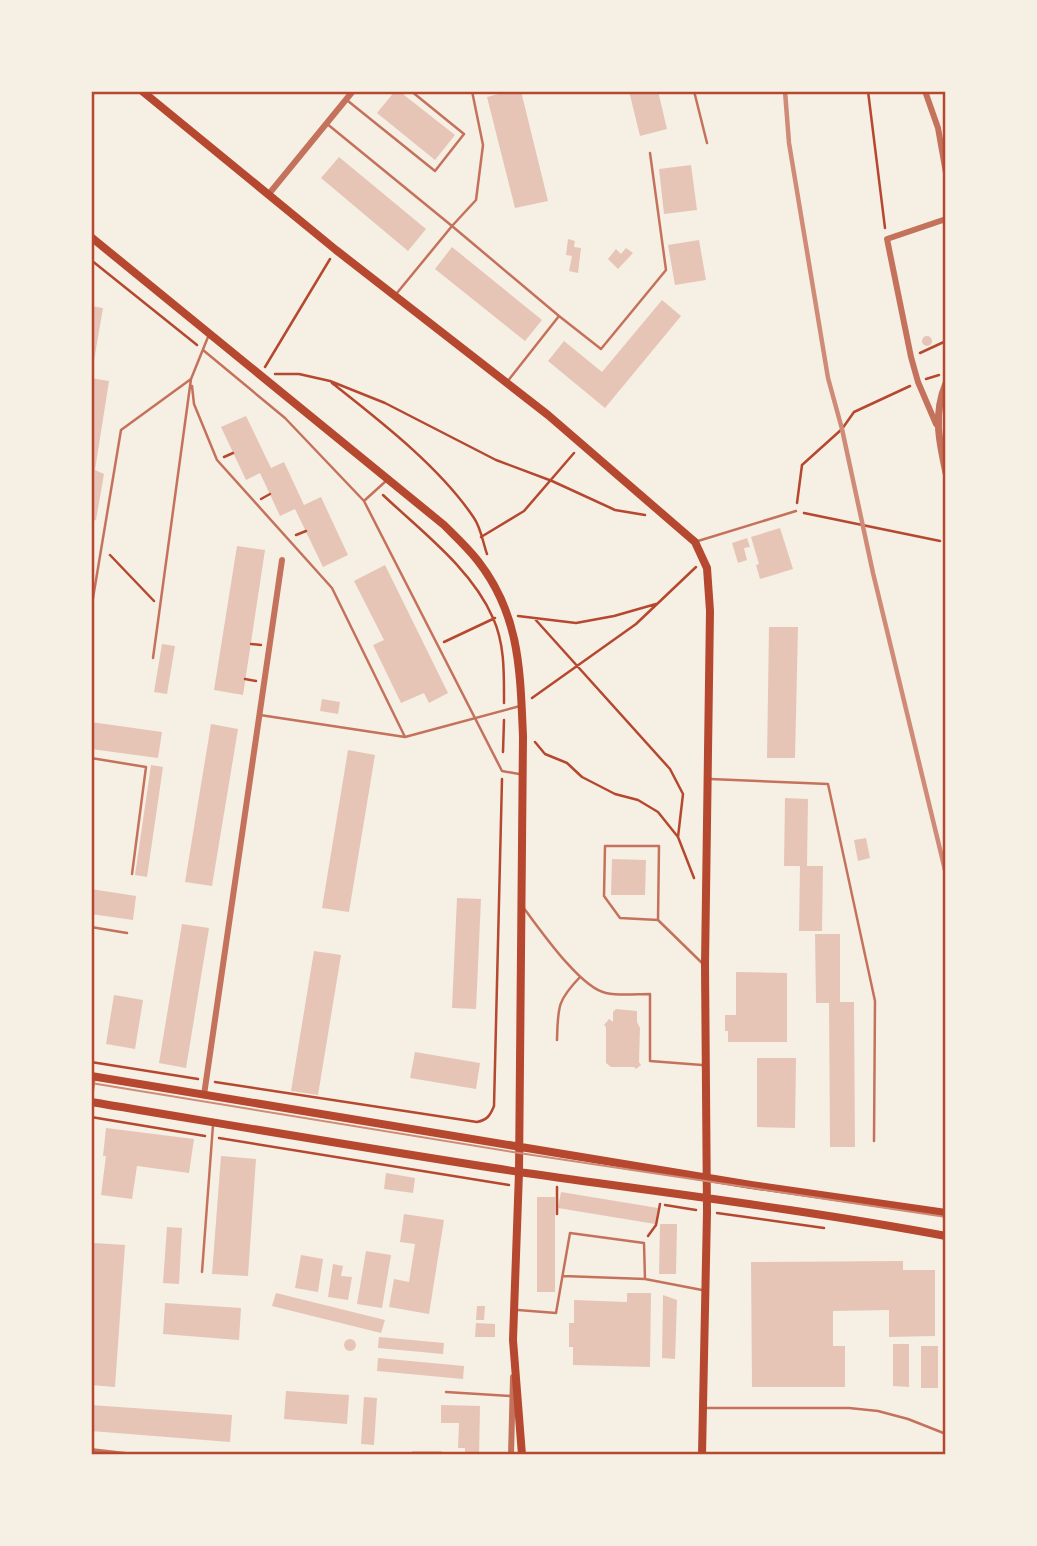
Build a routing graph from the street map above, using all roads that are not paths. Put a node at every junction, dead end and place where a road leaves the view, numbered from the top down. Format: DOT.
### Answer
graph roads {
  1 [pos="142,91"];
  2 [pos="353,91"];
  3 [pos="411,91"];
  4 [pos="472,91"];
  5 [pos="694,91"];
  6 [pos="925,91"];
  7 [pos="346,99"];
  8 [pos="326,123"];
  9 [pos="707,143"];
  10 [pos="650,153"];
  11 [pos="946,173"];
  12 [pos="268,195"];
  13 [pos="946,219"];
  14 [pos="452,226"];
  15 [pos="91,237"];
  16 [pos="395,296"];
  17 [pos="559,316"];
  18 [pos="210,332"];
  19 [pos="203,350"];
  20 [pos="191,379"];
  21 [pos="506,383"];
  22 [pos="946,383"];
  23 [pos="936,424"];
  24 [pos="946,473"];
  25 [pos="388,479"];
  26 [pos="363,500"];
  27 [pos="796,512"];
  28 [pos="695,542"];
  29 [pos="282,560"];
  30 [pos="91,610"];
  31 [pos="153,658"];
  32 [pos="522,705"];
  33 [pos="260,715"];
  34 [pos="474,718"];
  35 [pos="405,737"];
  36 [pos="91,758"];
  37 [pos="523,775"];
  38 [pos="707,779"];
  39 [pos="132,874"];
  40 [pos="523,907"];
  41 [pos="658,920"];
  42 [pos="91,927"];
  43 [pos="127,933"];
  44 [pos="705,965"];
  45 [pos="580,977"];
  46 [pos="557,1040"];
  47 [pos="706,1065"];
  48 [pos="92,1076"];
  49 [pos="91,1091"];
  50 [pos="204,1095"];
  51 [pos="91,1102"];
  52 [pos="213,1122"];
  53 [pos="874,1141"];
  54 [pos="519,1145"];
  55 [pos="519,1172"];
  56 [pos="706,1176"];
  57 [pos="707,1199"];
  58 [pos="946,1213"];
  59 [pos="946,1236"];
  60 [pos="202,1272"];
  61 [pos="563,1276"];
  62 [pos="645,1279"];
  63 [pos="705,1290"];
  64 [pos="514,1310"];
  65 [pos="513,1340"];
  66 [pos="446,1392"];
  67 [pos="512,1396"];
  68 [pos="703,1408"];
  69 [pos="946,1434"];
  70 [pos="91,1451"];
  71 [pos="126,1455"];
  72 [pos="511,1455"];
  73 [pos="522,1455"];
  74 [pos="702,1455"];
  1 -- 12 [label="main road"];
  2 -- 7 [label="street"];
  3 -- 7 [label="lane"];
  4 -- 14 [label="lane"];
  5 -- 9 [label="lane"];
  6 -- 11 [label="street"];
  7 -- 8 [label="street"];
  8 -- 12 [label="street"];
  8 -- 14 [label="lane"];
  10 -- 17 [label="lane"];
  12 -- 16 [label="main road"];
  13 -- 23 [label="street"];
  14 -- 16 [label="lane"];
  14 -- 17 [label="lane"];
  15 -- 18 [label="main road"];
  16 -- 21 [label="main road"];
  17 -- 21 [label="lane"];
  18 -- 19 [label="lane"];
  18 -- 25 [label="main road"];
  19 -- 20 [label="lane"];
  19 -- 26 [label="lane"];
  20 -- 30 [label="lane"];
  20 -- 31 [label="lane"];
  20 -- 35 [label="lane"];
  21 -- 28 [label="main road"];
  22 -- 23 [label="street"];
  23 -- 24 [label="street"];
  25 -- 26 [label="lane"];
  25 -- 32 [label="main road"];
  26 -- 34 [label="lane"];
  27 -- 28 [label="lane"];
  28 -- 38 [label="main road"];
  29 -- 33 [label="street"];
  32 -- 34 [label="lane"];
  32 -- 37 [label="main road"];
  33 -- 35 [label="lane"];
  33 -- 50 [label="street"];
  34 -- 35 [label="lane"];
  34 -- 37 [label="lane"];
  36 -- 39 [label="lane"];
  37 -- 40 [label="main road"];
  38 -- 44 [label="main road"];
  38 -- 53 [label="lane"];
  40 -- 45 [label="lane"];
  40 -- 54 [label="main road"];
  41 -- 41 [label="lane"];
  41 -- 44 [label="lane"];
  42 -- 43 [label="lane"];
  44 -- 47 [label="main road"];
  45 -- 46 [label="lane"];
  45 -- 47 [label="lane"];
  47 -- 56 [label="main road"];
  48 -- 49 [label="street"];
  48 -- 50 [label="main road"];
  50 -- 54 [label="main road"];
  51 -- 52 [label="main road"];
  52 -- 55 [label="main road"];
  52 -- 60 [label="lane"];
  54 -- 55 [label="main road"];
  54 -- 56 [label="main road"];
  55 -- 57 [label="main road"];
  55 -- 64 [label="main road"];
  56 -- 57 [label="main road"];
  56 -- 58 [label="main road"];
  57 -- 59 [label="main road"];
  57 -- 63 [label="main road"];
  61 -- 62 [label="lane"];
  61 -- 62 [label="lane"];
  61 -- 64 [label="lane"];
  62 -- 63 [label="lane"];
  63 -- 68 [label="main road"];
  64 -- 65 [label="main road"];
  65 -- 67 [label="street"];
  65 -- 73 [label="main road"];
  66 -- 67 [label="lane"];
  67 -- 72 [label="street"];
  68 -- 69 [label="lane"];
  68 -- 74 [label="main road"];
  70 -- 71 [label="street"];
}
